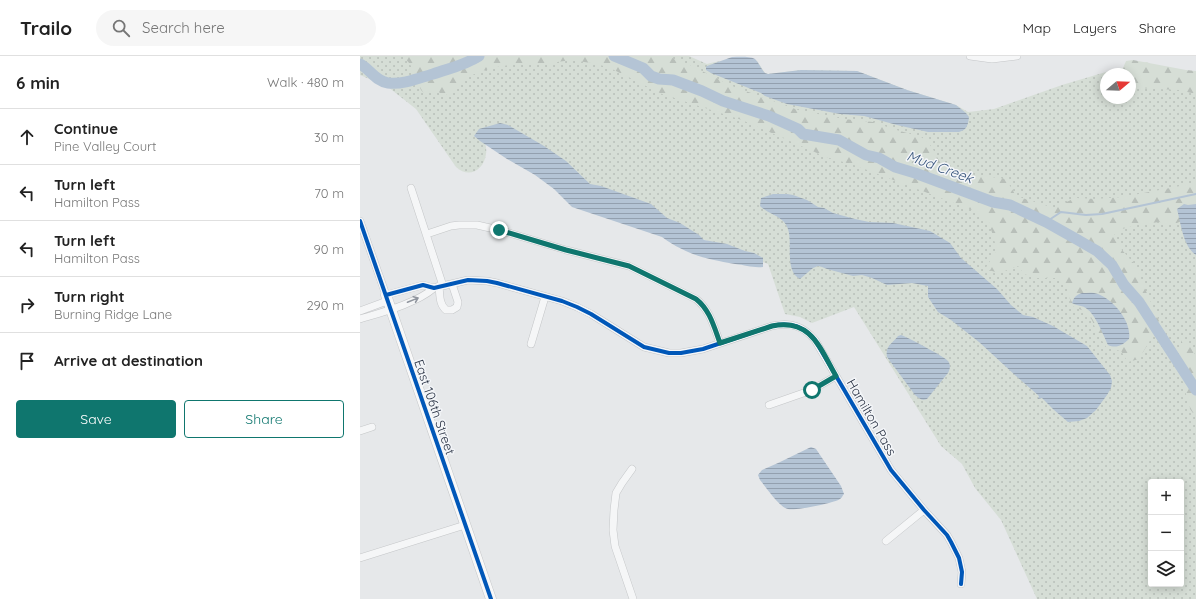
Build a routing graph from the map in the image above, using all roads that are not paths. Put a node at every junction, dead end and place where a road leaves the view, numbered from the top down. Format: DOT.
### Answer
graph roads {
  1 [pos="970,56"];
  2 [pos="1017,56"];
  3 [pos="411,188"];
  4 [pos="360,221"];
  5 [pos="427,234"];
  6 [pos="452,284"];
  7 [pos="439,287"];
  8 [pos="545,297"];
  9 [pos="388,302"];
  10 [pos="360,311"];
  11 [pos="360,319"];
  12 [pos="720,343"];
  13 [pos="531,344"];
  14 [pos="836,376"];
  15 [pos="770,405"];
  16 [pos="372,427"];
  17 [pos="360,431"];
  18 [pos="632,469"];
  19 [pos="924,510"];
  20 [pos="465,525"];
  21 [pos="886,541"];
  22 [pos="360,558"];
  23 [pos="961,584"];
  24 [pos="491,599"];
  25 [pos="633,599"];
  1 -- 2 [label="street"];
  3 -- 5 [label="street"];
  4 -- 9 [label="street, East 106th Street"];
  5 -- 7 [label="street"];
  5 -- 12 [label="street"];
  6 -- 7 [label="street, Hamilton Pass"];
  6 -- 7 [label="street"];
  6 -- 8 [label="street, Hamilton Pass"];
  9 -- 7 [label="street, Hamilton Pass, one-way"];
  7 -- 9 [label="street, Hamilton Pass"];
  8 -- 12 [label="street, Hamilton Pass"];
  8 -- 13 [label="street"];
  9 -- 10 [label="street"];
  9 -- 11 [label="street"];
  9 -- 20 [label="street, East 106th Street"];
  12 -- 14 [label="street, Hamilton Pass"];
  14 -- 15 [label="street"];
  14 -- 19 [label="street, Hamilton Pass"];
  16 -- 17 [label="street"];
  18 -- 25 [label="street"];
  19 -- 21 [label="street"];
  19 -- 23 [label="street, Hamilton Pass"];
  20 -- 22 [label="street"];
  20 -- 24 [label="street, East 106th Street"];
}
